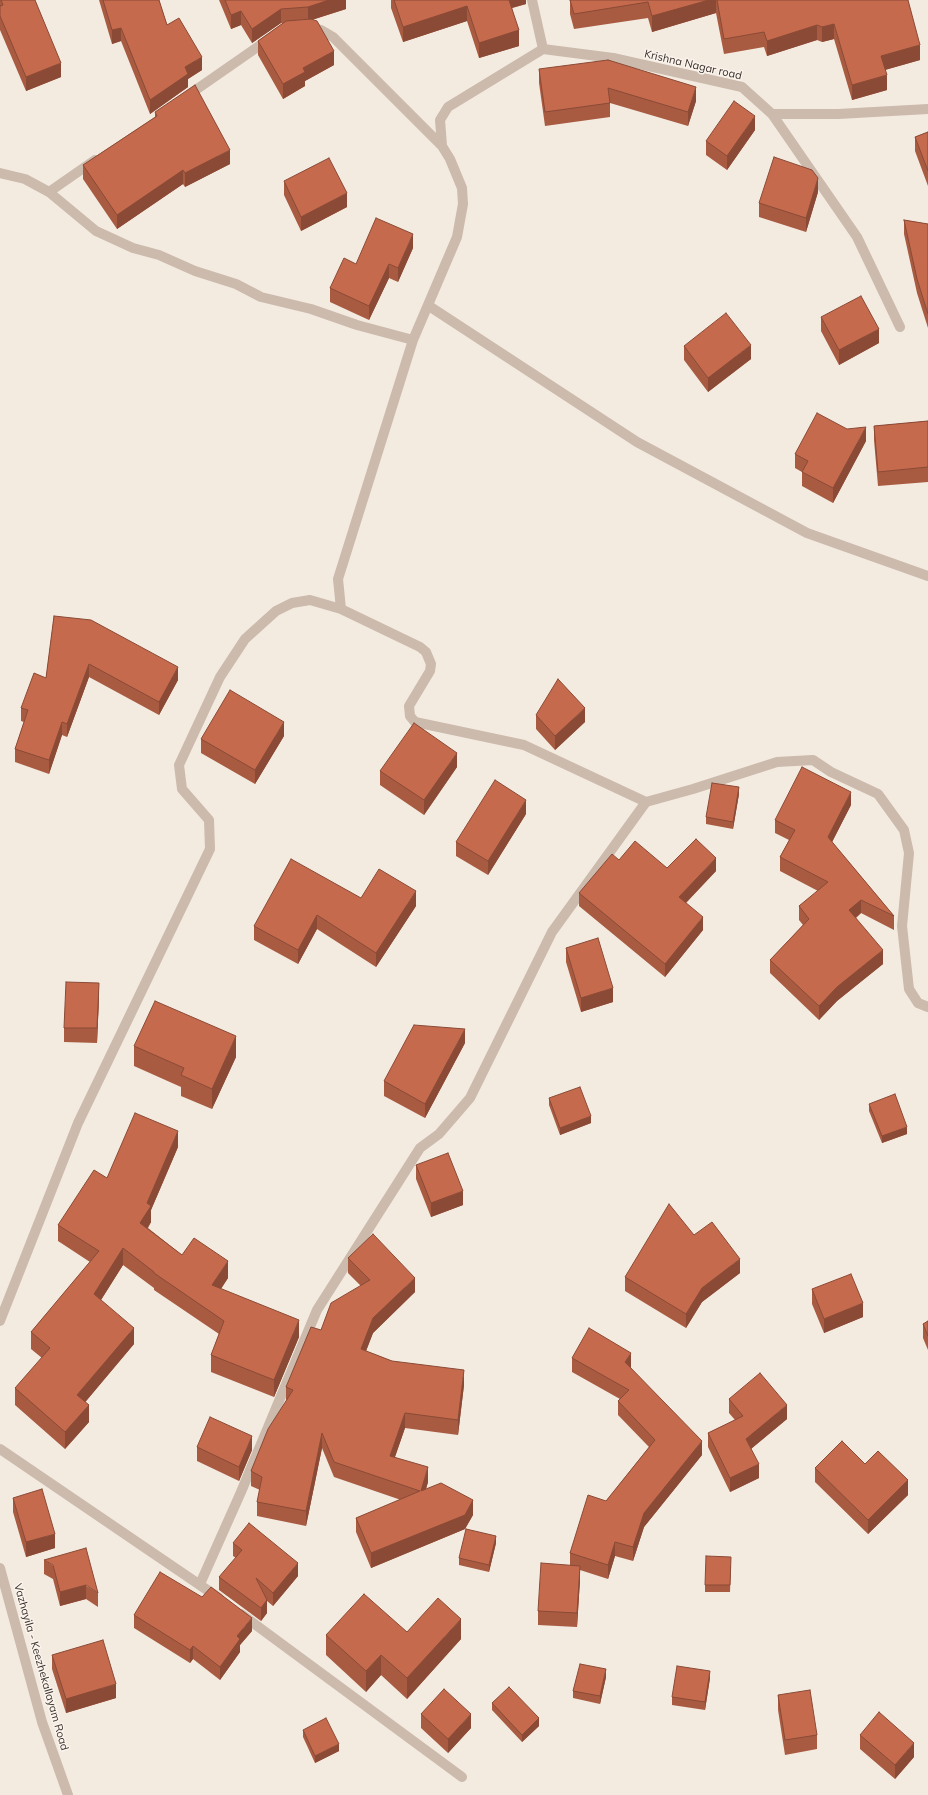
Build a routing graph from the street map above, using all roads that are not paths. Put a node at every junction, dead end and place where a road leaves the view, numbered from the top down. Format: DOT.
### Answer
graph roads {
  1 [pos="532,0"];
  2 [pos="298,28"];
  3 [pos="278,34"];
  4 [pos="543,49"];
  5 [pos="180,101"];
  6 [pos="928,109"];
  7 [pos="772,114"];
  8 [pos="442,146"];
  9 [pos="101,156"];
  10 [pos="0,173"];
  11 [pos="49,192"];
  12 [pos="429,306"];
  13 [pos="900,327"];
  14 [pos="413,340"];
  15 [pos="928,576"];
  16 [pos="341,609"];
  17 [pos="646,802"];
  18 [pos="928,1007"];
  19 [pos="0,1321"];
  20 [pos="0,1449"];
  21 [pos="0,1568"];
  22 [pos="200,1584"];
  23 [pos="462,1777"];
  24 [pos="68,1795"];
  1 -- 4 [label="street"];
  2 -- 8 [label="street"];
  3 -- 5 [label="street"];
  4 -- 7 [label="street, Krishna Nagar road"];
  4 -- 8 [label="street"];
  6 -- 7 [label="street"];
  7 -- 13 [label="street, Krishna Nagar road"];
  8 -- 12 [label="street"];
  9 -- 11 [label="street"];
  10 -- 11 [label="street"];
  11 -- 14 [label="street"];
  12 -- 14 [label="street"];
  12 -- 15 [label="street"];
  14 -- 16 [label="street"];
  16 -- 17 [label="street"];
  16 -- 19 [label="street"];
  17 -- 18 [label="street"];
  17 -- 22 [label="street"];
  20 -- 22 [label="street"];
  21 -- 24 [label="street, Vazhayila - Keezhekallayam Road"];
  22 -- 23 [label="street"];
}
